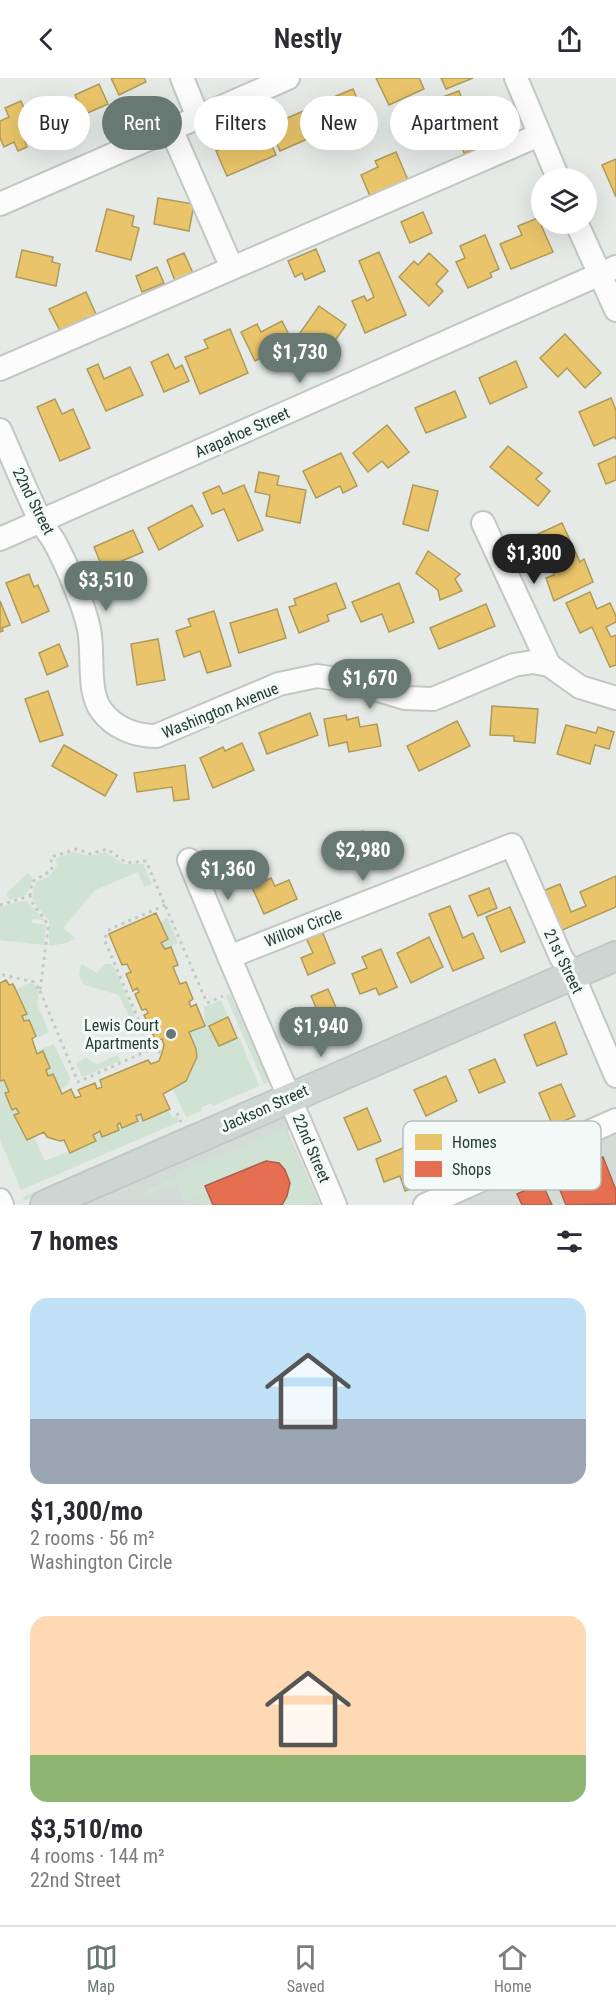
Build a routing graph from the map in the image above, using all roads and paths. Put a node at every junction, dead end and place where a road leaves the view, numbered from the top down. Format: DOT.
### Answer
graph roads {
  1 [pos="182,78"];
  2 [pos="288,78"];
  3 [pos="516,78"];
  4 [pos="246,96"];
  5 [pos="194,107"];
  6 [pos="539,135"];
  7 [pos="123,150"];
  8 [pos="180,150"];
  9 [pos="554,168"];
  10 [pos="0,204"];
  11 [pos="584,234"];
  12 [pos="232,268"];
  13 [pos="608,271"];
  14 [pos="616,310"];
  15 [pos="0,369"];
  16 [pos="0,430"];
  17 [pos="40,521"];
  18 [pos="483,523"];
  19 [pos="0,539"];
  20 [pos="549,665"];
  21 [pos="616,698"];
  22 [pos="128,732"];
  23 [pos="512,845"];
  24 [pos="189,860"];
  25 [pos="30,896"];
  26 [pos="0,905"];
  27 [pos="165,905"];
  28 [pos="616,956"];
  29 [pos="229,957"];
  30 [pos="573,975"];
  31 [pos="0,976"];
  32 [pos="241,986"];
  33 [pos="40,991"];
  34 [pos="151,1049"];
  35 [pos="162,1053"];
  36 [pos="616,1076"];
  37 [pos="290,1097"];
  38 [pos="177,1113"];
  39 [pos="616,1120"];
  40 [pos="182,1124"];
  41 [pos="601,1127"];
  42 [pos="459,1190"];
  43 [pos="0,1200"];
  44 [pos="2,1205"];
  45 [pos="45,1205"];
  46 [pos="335,1205"];
  47 [pos="425,1205"];
  1 -- 5 [label="street"];
  2 -- 4 [label="street"];
  3 -- 6 [label="street"];
  6 -- 9 [label="street"];
  6 -- 12 [label="street"];
  7 -- 10 [label="street"];
  8 -- 12 [label="street"];
  11 -- 13 [label="street"];
  12 -- 15 [label="street"];
  13 -- 14 [label="street"];
  13 -- 17 [label="street, Arapahoe Street"];
  16 -- 17 [label="street, 22nd Street"];
  17 -- 19 [label="street, Arapahoe Street"];
  17 -- 22 [label="street, 22nd Street"];
  18 -- 20 [label="street"];
  20 -- 21 [label="street"];
  20 -- 22 [label="street, Washington Avenue"];
  23 -- 29 [label="street, Willow Circle"];
  23 -- 30 [label="street, 21st Street"];
  24 -- 29 [label="street, 22nd Street"];
  25 -- 26 [label="path"];
  25 -- 27 [label="path"];
  25 -- 33 [label="path"];
  27 -- 32 [label="path"];
  27 -- 34 [label="path"];
  28 -- 30 [label="main road, Jackson Street"];
  29 -- 32 [label="street, 22nd Street"];
  30 -- 36 [label="street, 21st Street"];
  30 -- 37 [label="main road, Jackson Street"];
  31 -- 33 [label="path"];
  32 -- 37 [label="street, 22nd Street"];
  33 -- 34 [label="path"];
  34 -- 35 [label="path"];
  37 -- 45 [label="main road, Jackson Street"];
  37 -- 46 [label="street, 22nd Street"];
  38 -- 40 [label="path"];
  39 -- 41 [label="street"];
  42 -- 47 [label="street"];
  43 -- 44 [label="street"];
}
